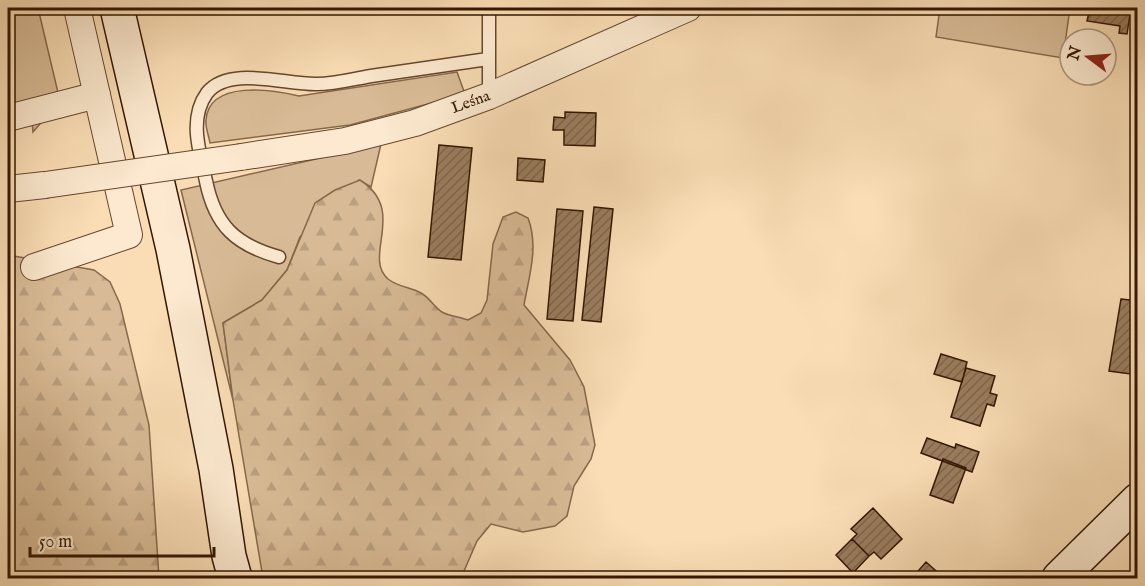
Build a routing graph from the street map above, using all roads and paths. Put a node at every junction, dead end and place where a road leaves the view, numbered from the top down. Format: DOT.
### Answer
graph roads {
  1 [pos="76,8"];
  2 [pos="117,8"];
  3 [pos="489,8"];
  4 [pos="688,8"];
  5 [pos="488,59"];
  6 [pos="97,95"];
  7 [pos="489,96"];
  8 [pos="8,118"];
  9 [pos="8,189"];
  10 [pos="279,257"];
  11 [pos="34,267"];
  12 [pos="1137,500"];
  13 [pos="230,571"];
  14 [pos="1059,579"];
  1 -- 6 [label="street"];
  2 -- 13 [label="main road"];
  3 -- 5 [label="lane"];
  4 -- 7 [label="street, Leśna"];
  5 -- 7 [label="lane"];
  5 -- 10 [label="lane"];
  6 -- 8 [label="street"];
  6 -- 11 [label="street"];
  7 -- 9 [label="street, Leśna, bridge"];
  12 -- 14 [label="main road"];
}
